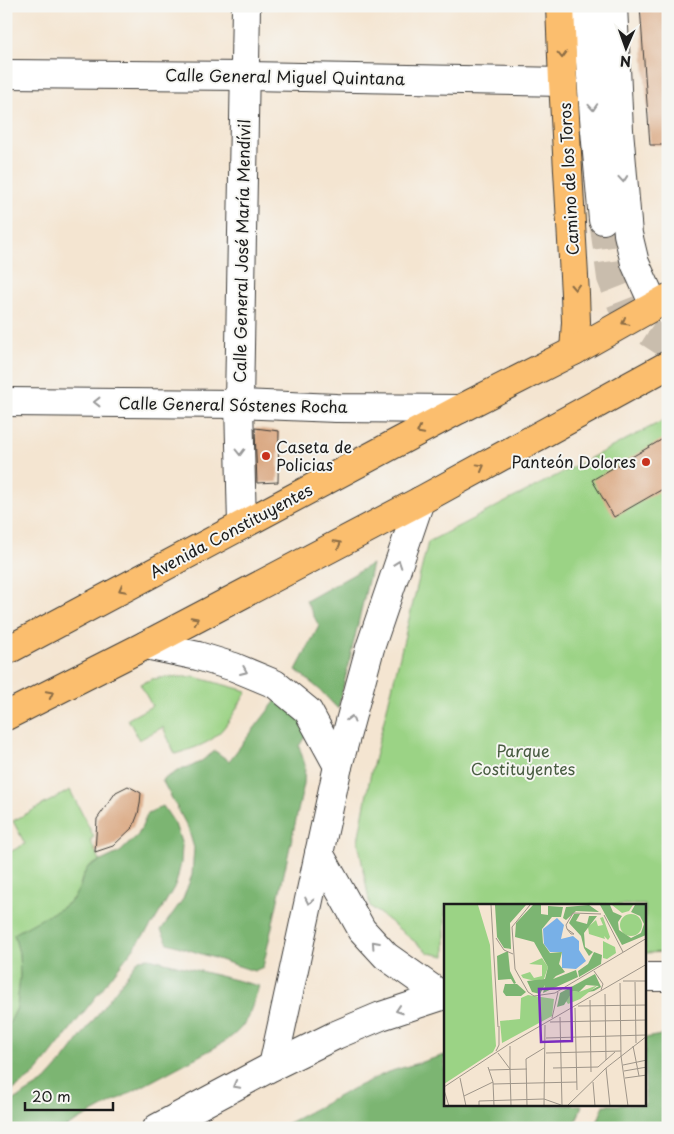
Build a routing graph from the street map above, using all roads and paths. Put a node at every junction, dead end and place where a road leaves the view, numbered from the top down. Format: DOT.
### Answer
graph roads {
  1 [pos="246,6"];
  2 [pos="560,6"];
  3 [pos="586,6"];
  4 [pos="613,6"];
  5 [pos="6,74"];
  6 [pos="245,76"];
  7 [pos="563,82"];
  8 [pos="603,220"];
  9 [pos="661,302"];
  10 [pos="574,351"];
  11 [pos="668,365"];
  12 [pos="6,402"];
  13 [pos="239,404"];
  14 [pos="460,409"];
  15 [pos="420,501"];
  16 [pos="242,525"];
  17 [pos="146,645"];
  18 [pos="6,651"];
  19 [pos="6,716"];
  20 [pos="338,766"];
  21 [pos="319,853"];
  22 [pos="646,977"];
  23 [pos="668,977"];
  24 [pos="443,995"];
  25 [pos="273,1066"];
  26 [pos="157,1128"];
  1 -- 6 [label="street, Calle General José María Mendívil"];
  2 -- 7 [label="main road, Camino de los Toros, one-way"];
  3 -- 8 [label="street, Camino de los Toros, one-way"];
  4 -- 9 [label="street, one-way"];
  5 -- 6 [label="street, Calle General Miguel Quintana"];
  6 -- 7 [label="street, Calle General Miguel Quintana"];
  6 -- 13 [label="street, Calle General José María Mendívil"];
  7 -- 10 [label="main road, Camino de los Toros, one-way"];
  9 -- 10 [label="main road, Avenida Constituyentes, one-way"];
  10 -- 14 [label="main road, Avenida Constituyentes"];
  15 -- 11 [label="main road, one-way"];
  13 -- 12 [label="street, Calle General Sóstenes Rocha, one-way"];
  13 -- 14 [label="street, Calle General Sóstenes Rocha"];
  13 -- 16 [label="street, Calle General José María Mendívil, one-way"];
  14 -- 16 [label="main road, Avenida Constituyentes, one-way"];
  17 -- 15 [label="main road, one-way"];
  20 -- 15 [label="street, one-way"];
  16 -- 18 [label="main road, Avenida Constituyentes, one-way"];
  19 -- 17 [label="main road, one-way"];
  17 -- 20 [label="street, one-way"];
  20 -- 21 [label="street"];
  24 -- 21 [label="street, one-way"];
  21 -- 25 [label="street, one-way"];
  22 -- 23 [label="street"];
  24 -- 25 [label="street, one-way"];
  25 -- 26 [label="street, one-way"];
}
